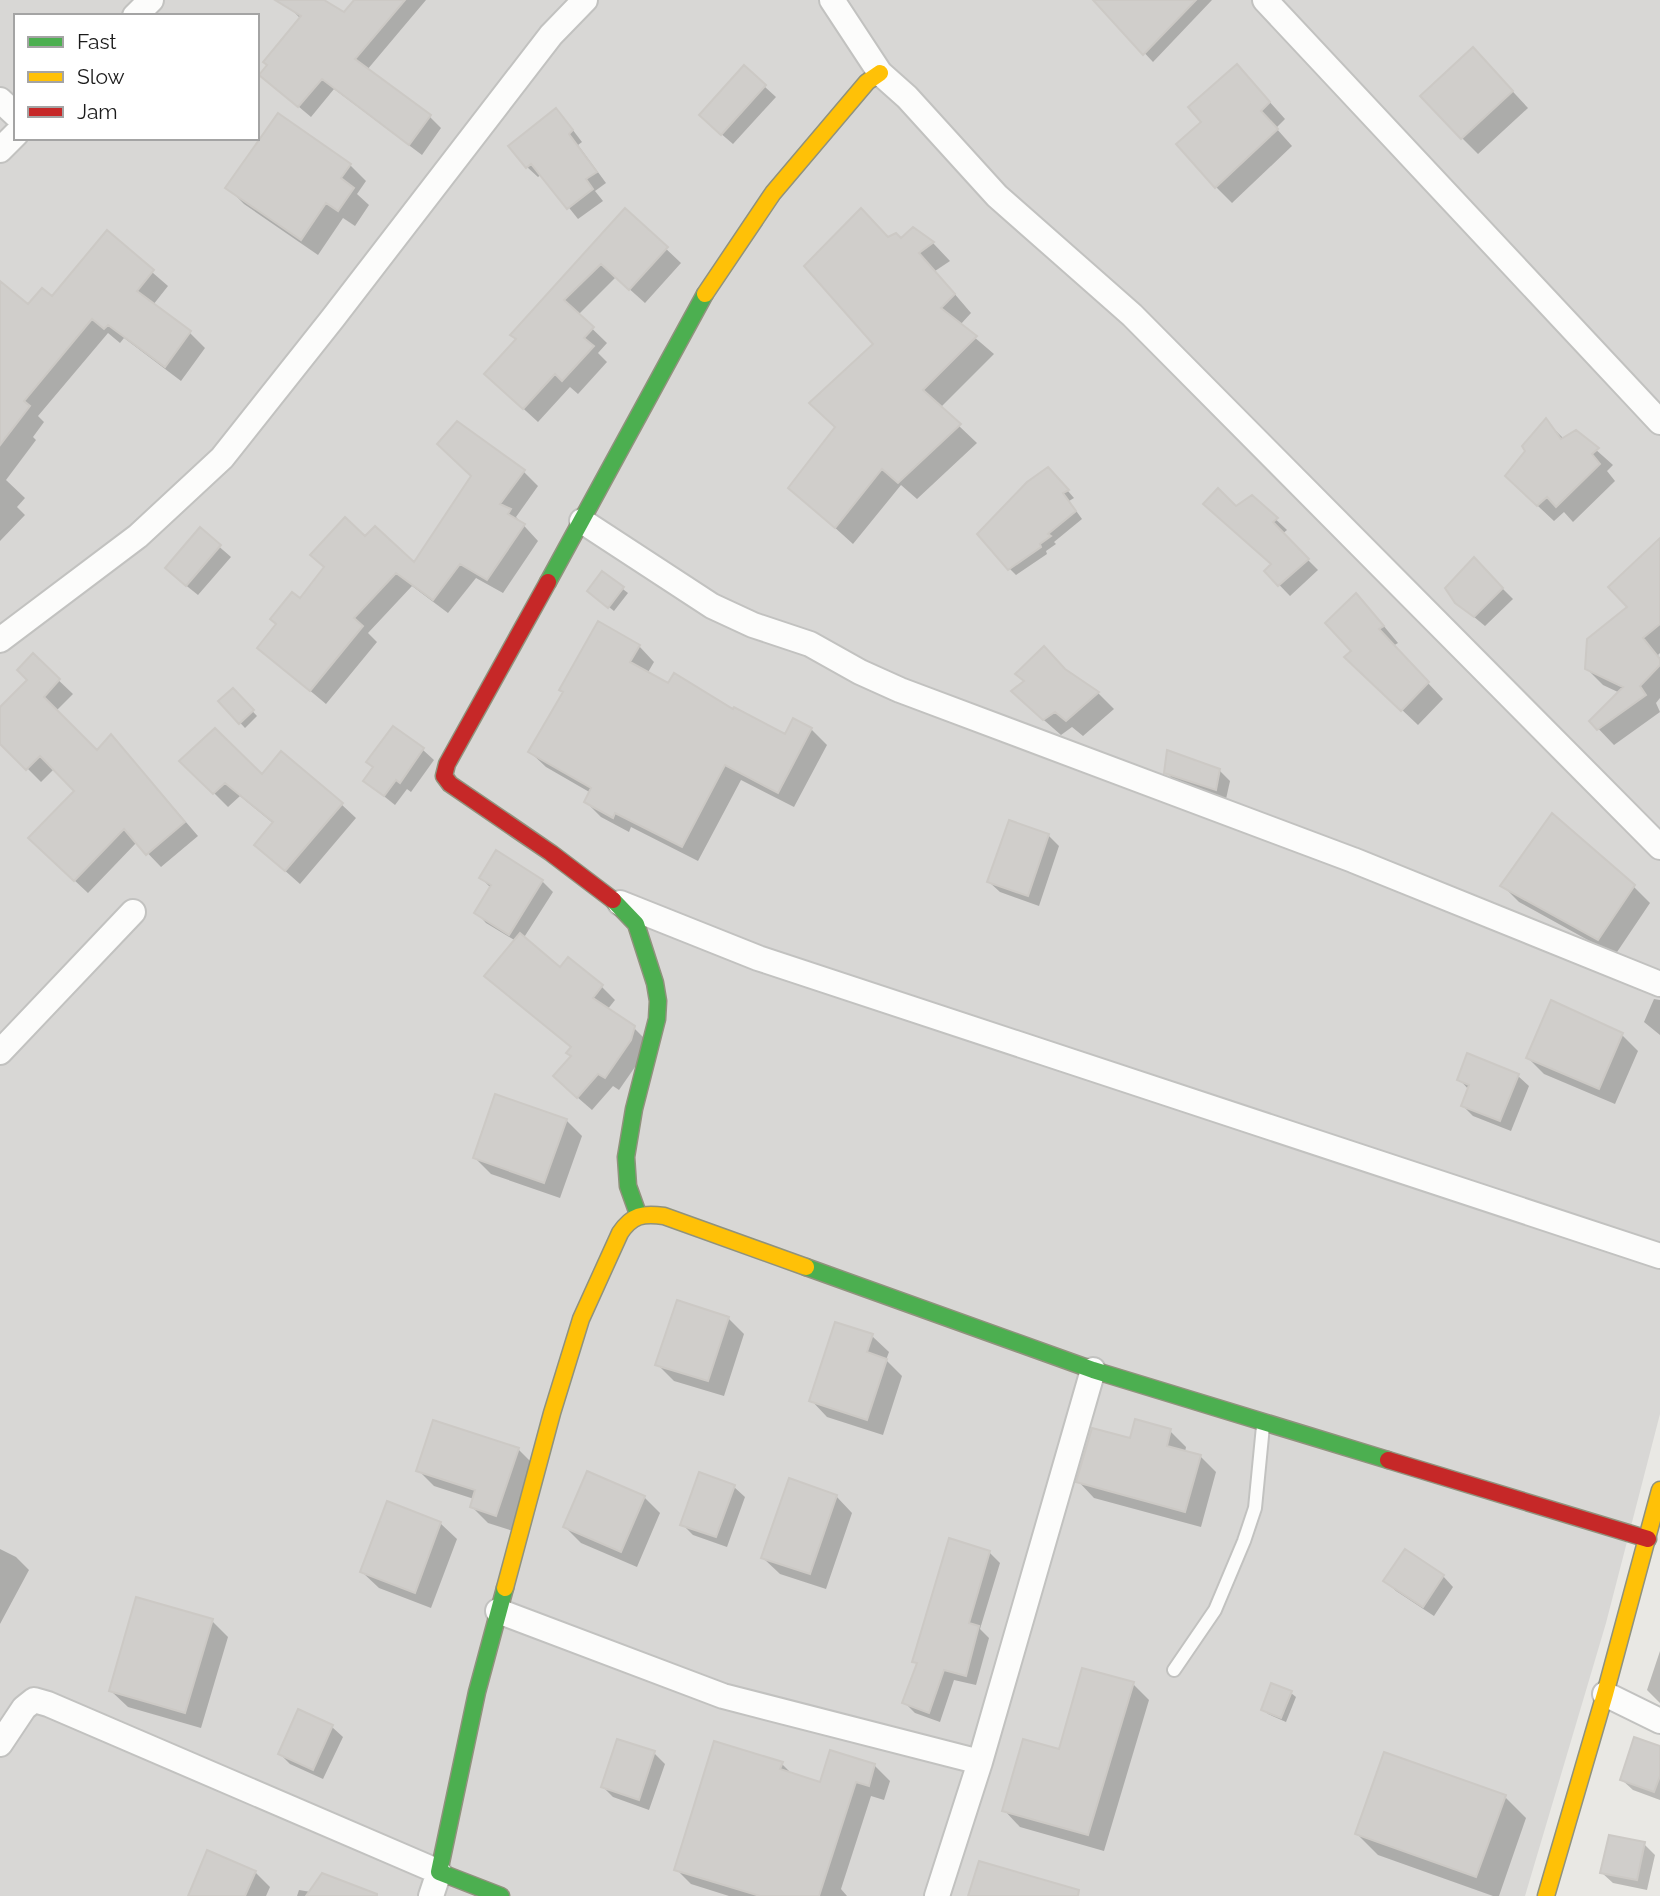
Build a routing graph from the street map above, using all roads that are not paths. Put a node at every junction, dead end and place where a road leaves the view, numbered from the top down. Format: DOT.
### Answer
graph roads {
  1 [pos="151,0"];
  2 [pos="585,0"];
  3 [pos="832,0"];
  4 [pos="1265,0"];
  5 [pos="137,14"];
  6 [pos="880,73"];
  7 [pos="0,100"];
  8 [pos="14,113"];
  9 [pos="14,136"];
  10 [pos="0,150"];
  11 [pos="1660,422"];
  12 [pos="582,521"];
  13 [pos="0,640"];
  14 [pos="1660,847"];
  15 [pos="616,902"];
  16 [pos="133,912"];
  17 [pos="1660,984"];
  18 [pos="0,1052"];
  19 [pos="638,1214"];
  20 [pos="1660,1256"];
  21 [pos="1093,1370"];
  22 [pos="1263,1422"];
  23 [pos="1659,1498"];
  24 [pos="1648,1539"];
  25 [pos="498,1611"];
  26 [pos="1174,1670"];
  27 [pos="1605,1694"];
  28 [pos="1660,1721"];
  29 [pos="2,1735"];
  30 [pos="980,1762"];
  31 [pos="439,1872"];
  32 [pos="431,1896"];
  33 [pos="501,1896"];
  34 [pos="937,1896"];
  35 [pos="1546,1896"];
  1 -- 5 [label="street"];
  2 -- 13 [label="street"];
  3 -- 6 [label="street"];
  4 -- 11 [label="street"];
  6 -- 12 [label="street"];
  6 -- 14 [label="street"];
  7 -- 8 [label="street"];
  9 -- 10 [label="street"];
  12 -- 15 [label="street"];
  12 -- 17 [label="street"];
  15 -- 19 [label="street"];
  15 -- 20 [label="street"];
  16 -- 18 [label="street"];
  19 -- 21 [label="street"];
  19 -- 25 [label="street"];
  21 -- 22 [label="street"];
  21 -- 30 [label="street"];
  22 -- 24 [label="street"];
  22 -- 26 [label="lane"];
  23 -- 24 [label="street"];
  24 -- 27 [label="street"];
  25 -- 30 [label="street"];
  25 -- 31 [label="street"];
  27 -- 28 [label="street"];
  27 -- 35 [label="street"];
  29 -- 31 [label="street"];
  30 -- 34 [label="street"];
  31 -- 32 [label="street"];
  31 -- 33 [label="street"];
}
